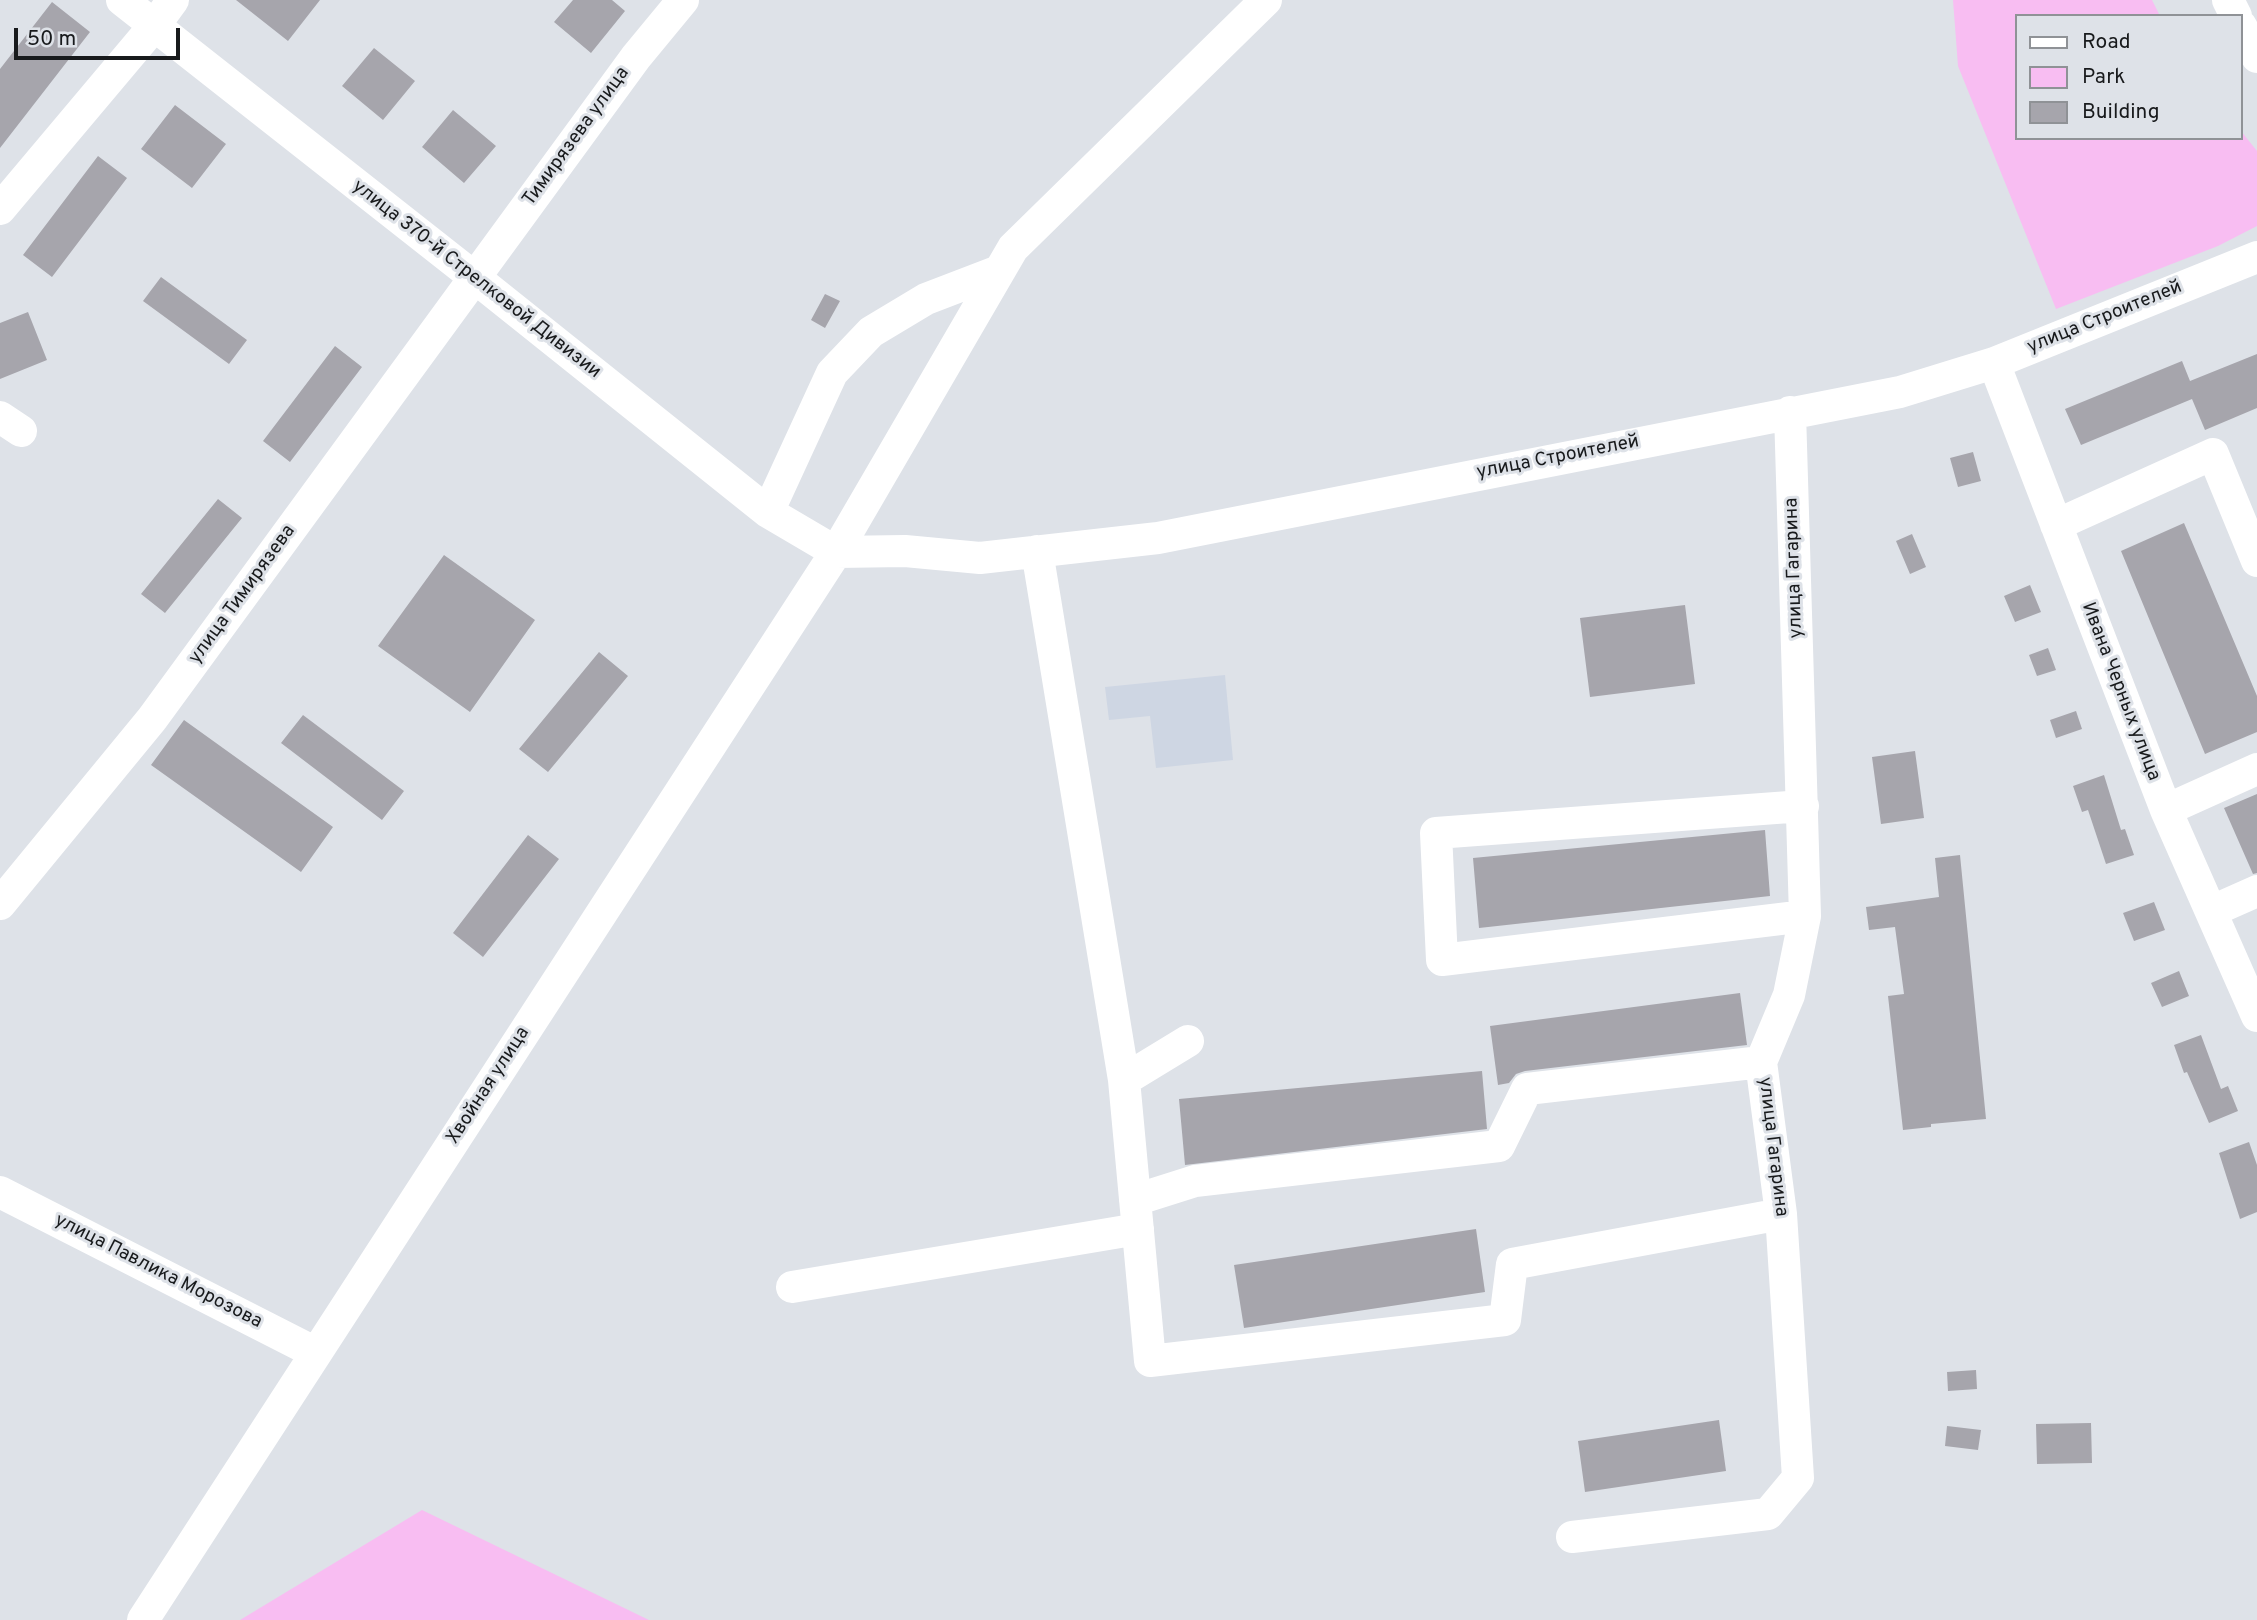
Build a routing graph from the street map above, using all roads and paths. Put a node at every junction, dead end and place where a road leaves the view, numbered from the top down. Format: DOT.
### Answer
graph roads {
  1 [pos="122,0"];
  2 [pos="173,0"];
  3 [pos="683,0"];
  4 [pos="1266,0"];
  5 [pos="154,26"];
  6 [pos="2243,30"];
  7 [pos="2257,57"];
  8 [pos="0,209"];
  9 [pos="2257,257"];
  10 [pos="999,271"];
  11 [pos="474,277"];
  12 [pos="1994,363"];
  13 [pos="1790,412"];
  14 [pos="768,512"];
  15 [pos="2056,525"];
  16 [pos="1037,551"];
  17 [pos="836,552"];
  18 [pos="2257,561"];
  19 [pos="2257,769"];
  20 [pos="1803,806"];
  21 [pos="2166,810"];
  22 [pos="2257,891"];
  23 [pos="0,904"];
  24 [pos="2212,911"];
  25 [pos="1805,916"];
  26 [pos="2257,1016"];
  27 [pos="1188,1041"];
  28 [pos="1761,1062"];
  29 [pos="1124,1080"];
  30 [pos="0,1192"];
  31 [pos="1781,1214"];
  32 [pos="1137,1215"];
  33 [pos="792,1287"];
  34 [pos="316,1353"];
  35 [pos="1572,1537"];
  36 [pos="143,1620"];
  1 -- 5 [label="street, улица 370-й Стрелковой Дивизии"];
  2 -- 5 [label="street"];
  3 -- 11 [label="street, Тимирязева улица"];
  4 -- 10 [label="street, Хвойная улица"];
  5 -- 8 [label="street"];
  5 -- 11 [label="street, улица 370-й Стрелковой Дивизии"];
  6 -- 7 [label="street"];
  9 -- 12 [label="street, улица Строителей"];
  10 -- 14 [label="street"];
  10 -- 17 [label="street, Хвойная улица"];
  11 -- 14 [label="street, улица 370-й Стрелковой Дивизии"];
  11 -- 23 [label="street, улица Тимирязева"];
  12 -- 13 [label="street, улица Строителей"];
  12 -- 15 [label="street, Ивана Черных улица"];
  13 -- 16 [label="street, улица Строителей"];
  13 -- 20 [label="street, улица Гагарина"];
  14 -- 17 [label="street, улица 370-й Стрелковой Дивизии"];
  15 -- 18 [label="street"];
  15 -- 21 [label="street, Ивана Черных улица"];
  16 -- 17 [label="street, улица Строителей"];
  16 -- 29 [label="street"];
  17 -- 34 [label="street, Хвойная улица"];
  19 -- 21 [label="street"];
  20 -- 25 [label="street, улица Гагарина"];
  20 -- 25 [label="street"];
  21 -- 24 [label="street, Ивана Черных улица"];
  22 -- 24 [label="street"];
  24 -- 26 [label="street, Ивана Черных улица"];
  25 -- 28 [label="street, улица Гагарина"];
  27 -- 29 [label="street"];
  28 -- 31 [label="street, улица Гагарина"];
  28 -- 32 [label="street"];
  29 -- 32 [label="street"];
  30 -- 34 [label="street, улица Павлика Морозова"];
  31 -- 32 [label="street"];
  31 -- 35 [label="street, улица Гагарина"];
  32 -- 33 [label="street"];
  34 -- 36 [label="street, Хвойная улица"];
}
